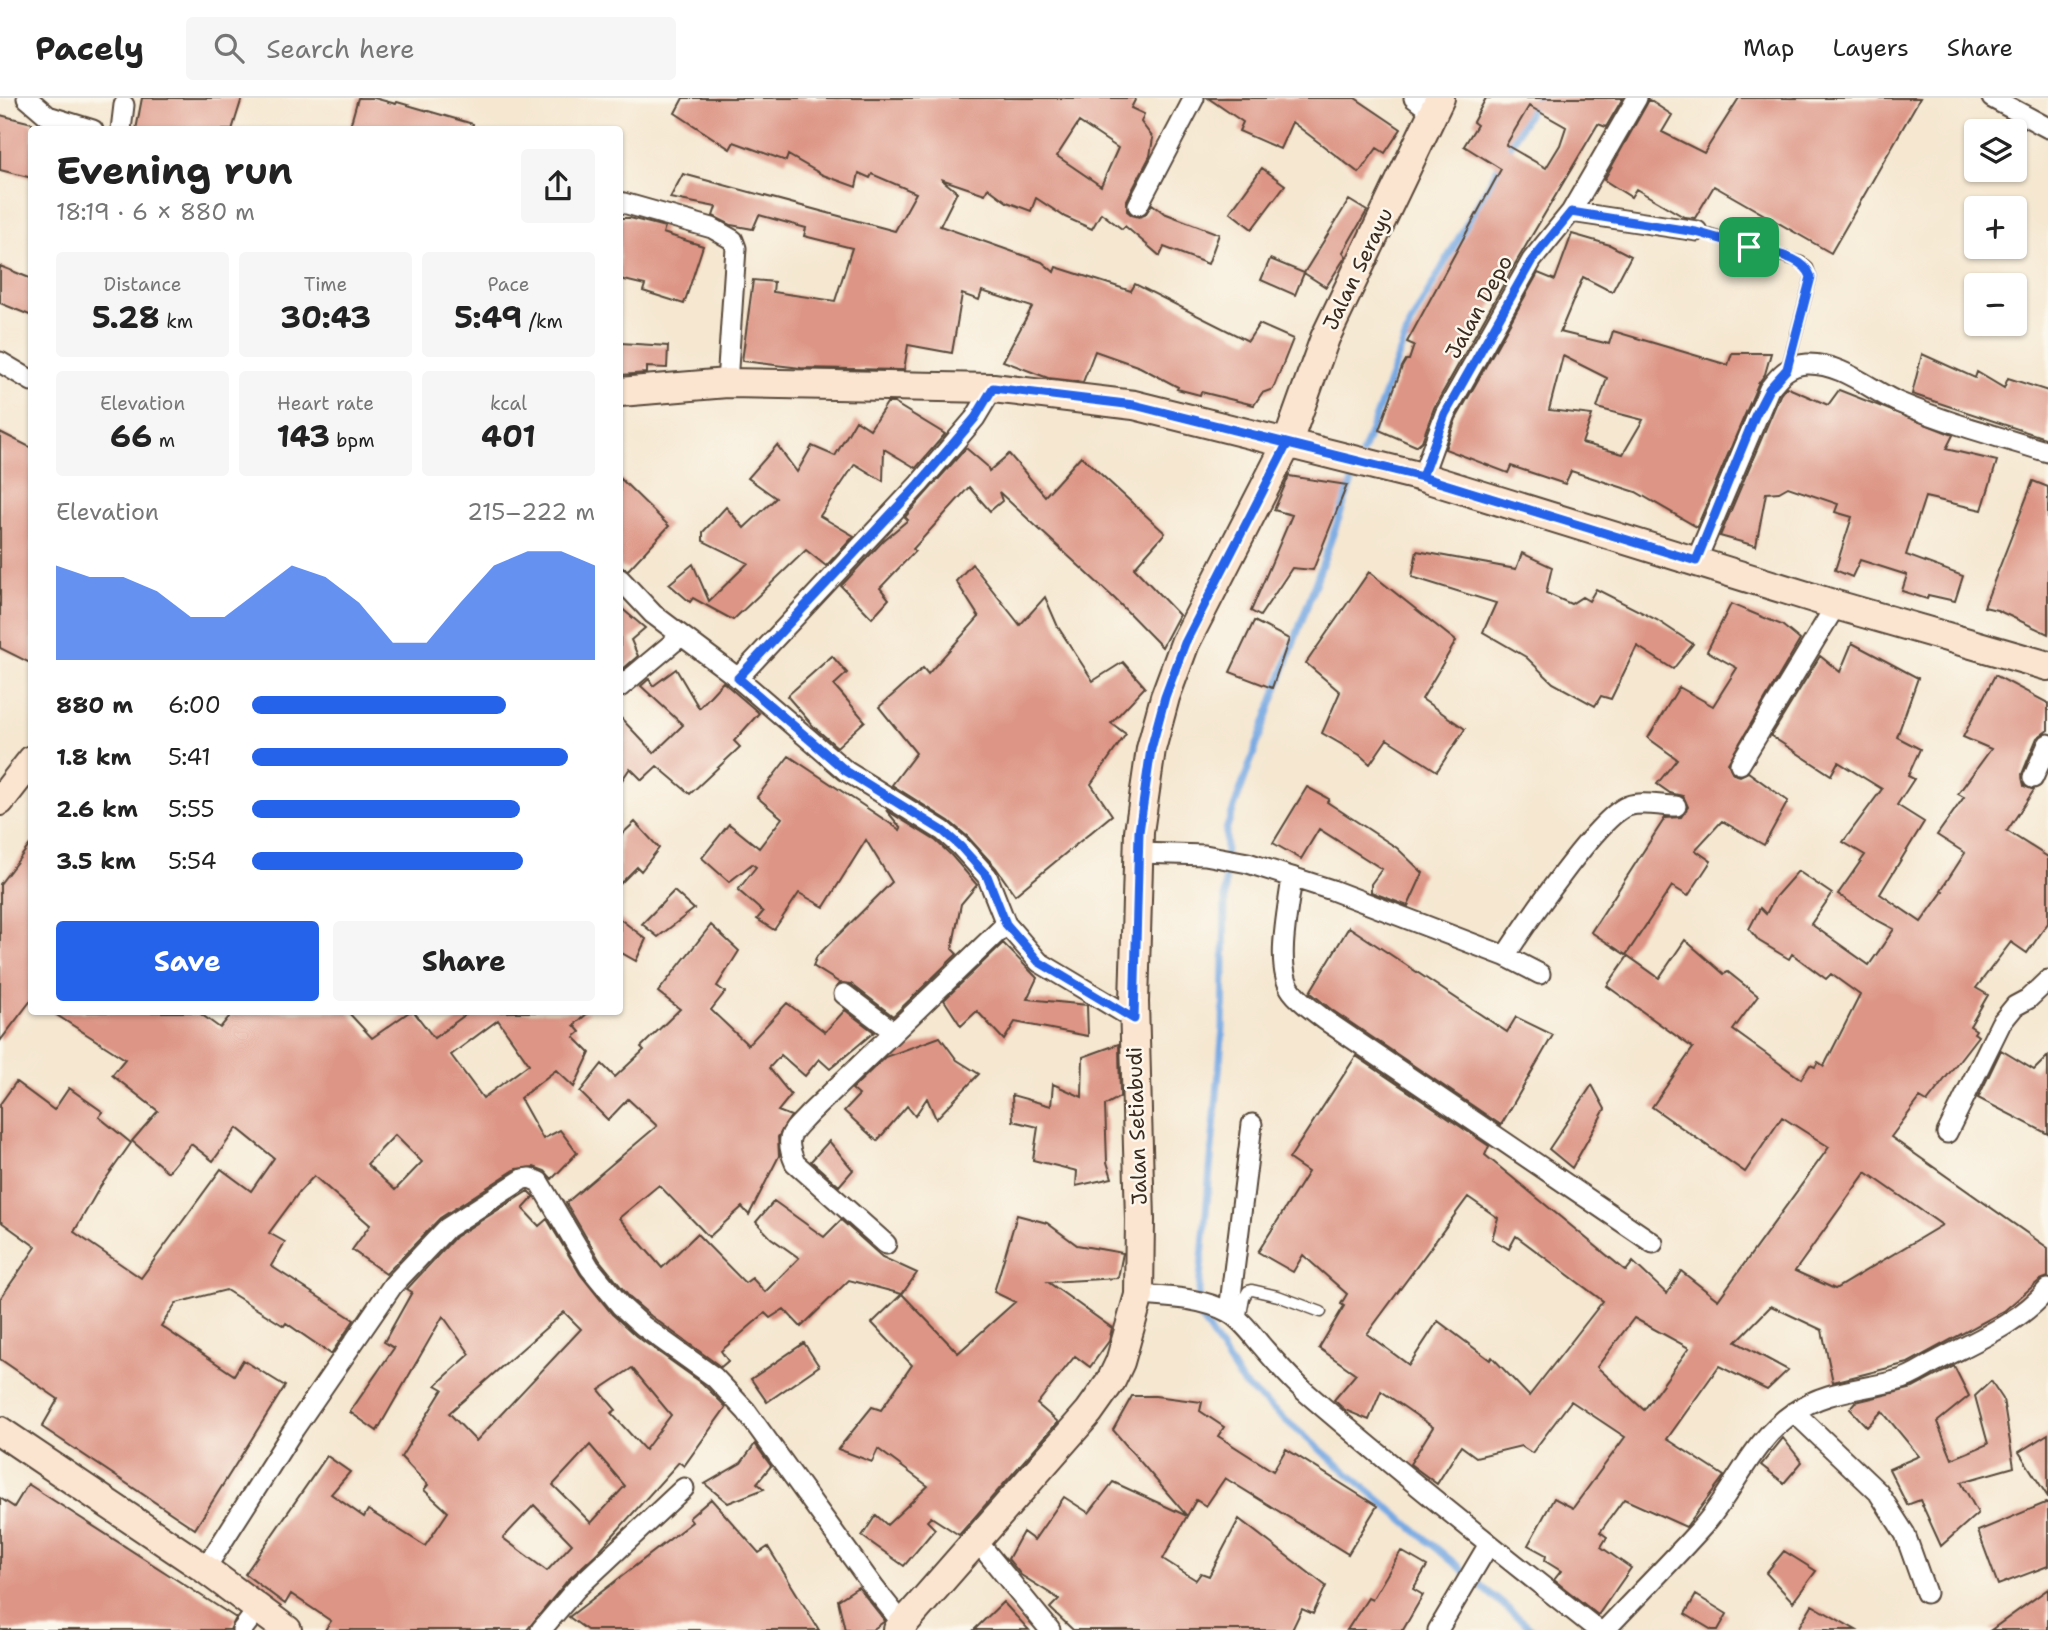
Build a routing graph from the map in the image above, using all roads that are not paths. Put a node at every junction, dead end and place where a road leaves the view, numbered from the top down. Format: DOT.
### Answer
graph roads {
  1 [pos="27,98"];
  2 [pos="1194,98"];
  3 [pos="1637,98"];
  4 [pos="1992,98"];
  5 [pos="1429,103"];
  6 [pos="124,105"];
  7 [pos="80,126"];
  8 [pos="121,126"];
  9 [pos="2048,128"];
  10 [pos="623,203"];
  11 [pos="1138,205"];
  12 [pos="1571,212"];
  13 [pos="1696,232"];
  14 [pos="0,362"];
  15 [pos="1787,369"];
  16 [pos="28,379"];
  17 [pos="727,383"];
  18 [pos="993,388"];
  19 [pos="623,392"];
  20 [pos="1287,444"];
  21 [pos="2048,452"];
  22 [pos="1422,477"];
  23 [pos="1696,561"];
  24 [pos="623,582"];
  25 [pos="1836,605"];
  26 [pos="681,636"];
  27 [pos="2048,666"];
  28 [pos="738,678"];
  29 [pos="623,684"];
  30 [pos="2048,744"];
  31 [pos="1740,764"];
  32 [pos="28,766"];
  33 [pos="2034,778"];
  34 [pos="0,801"];
  35 [pos="1676,806"];
  36 [pos="1139,853"];
  37 [pos="1292,877"];
  38 [pos="1006,924"];
  39 [pos="1505,956"];
  40 [pos="1540,974"];
  41 [pos="2048,980"];
  42 [pos="844,994"];
  43 [pos="1134,1019"];
  44 [pos="894,1032"];
  45 [pos="1252,1125"];
  46 [pos="1947,1133"];
  47 [pos="1653,1243"];
  48 [pos="886,1244"];
  49 [pos="2048,1289"];
  50 [pos="1139,1295"];
  51 [pos="1321,1312"];
  52 [pos="1229,1313"];
  53 [pos="1794,1412"];
  54 [pos="0,1431"];
  55 [pos="684,1488"];
  56 [pos="977,1541"];
  57 [pos="1484,1551"];
  58 [pos="205,1569"];
  59 [pos="1926,1593"];
  60 [pos="250,1620"];
  61 [pos="900,1627"];
  62 [pos="287,1630"];
  63 [pos="541,1630"];
  64 [pos="1050,1630"];
  65 [pos="1438,1630"];
  66 [pos="1598,1630"];
  67 [pos="1605,1630"];
  1 -- 7 [label="street"];
  2 -- 11 [label="street"];
  3 -- 12 [label="street, Jalan Depo"];
  4 -- 9 [label="street"];
  5 -- 20 [label="street, Jalan Serayu"];
  6 -- 8 [label="street"];
  10 -- 17 [label="street"];
  12 -- 13 [label="street"];
  12 -- 22 [label="street, Jalan Depo"];
  13 -- 15 [label="lane"];
  14 -- 16 [label="street"];
  15 -- 21 [label="street"];
  15 -- 23 [label="street"];
  17 -- 18 [label="street"];
  17 -- 19 [label="street"];
  18 -- 20 [label="street"];
  18 -- 28 [label="street"];
  20 -- 22 [label="street"];
  20 -- 36 [label="street, Jalan Setiabudi"];
  22 -- 23 [label="street"];
  23 -- 25 [label="street"];
  24 -- 26 [label="street"];
  25 -- 27 [label="street"];
  25 -- 31 [label="street"];
  26 -- 28 [label="street"];
  26 -- 29 [label="street"];
  28 -- 38 [label="street"];
  30 -- 33 [label="street"];
  32 -- 34 [label="street"];
  35 -- 39 [label="street"];
  36 -- 37 [label="street"];
  36 -- 43 [label="street, Jalan Setiabudi"];
  37 -- 39 [label="street"];
  37 -- 47 [label="street"];
  38 -- 43 [label="street"];
  38 -- 44 [label="street"];
  39 -- 40 [label="street"];
  41 -- 46 [label="street"];
  42 -- 44 [label="street"];
  43 -- 50 [label="street, Jalan Setiabudi"];
  44 -- 48 [label="street"];
  45 -- 52 [label="street"];
  49 -- 53 [label="street"];
  50 -- 52 [label="street"];
  50 -- 56 [label="street, Jalan Setiabudi"];
  51 -- 52 [label="lane"];
  52 -- 57 [label="street"];
  53 -- 59 [label="street"];
  53 -- 67 [label="street"];
  54 -- 58 [label="street"];
  55 -- 63 [label="street"];
  56 -- 61 [label="street, Jalan Setiabudi"];
  56 -- 64 [label="street"];
  57 -- 65 [label="street"];
  57 -- 66 [label="street"];
  58 -- 60 [label="street"];
  58 -- 61 [label="street"];
  60 -- 62 [label="street"];
}
